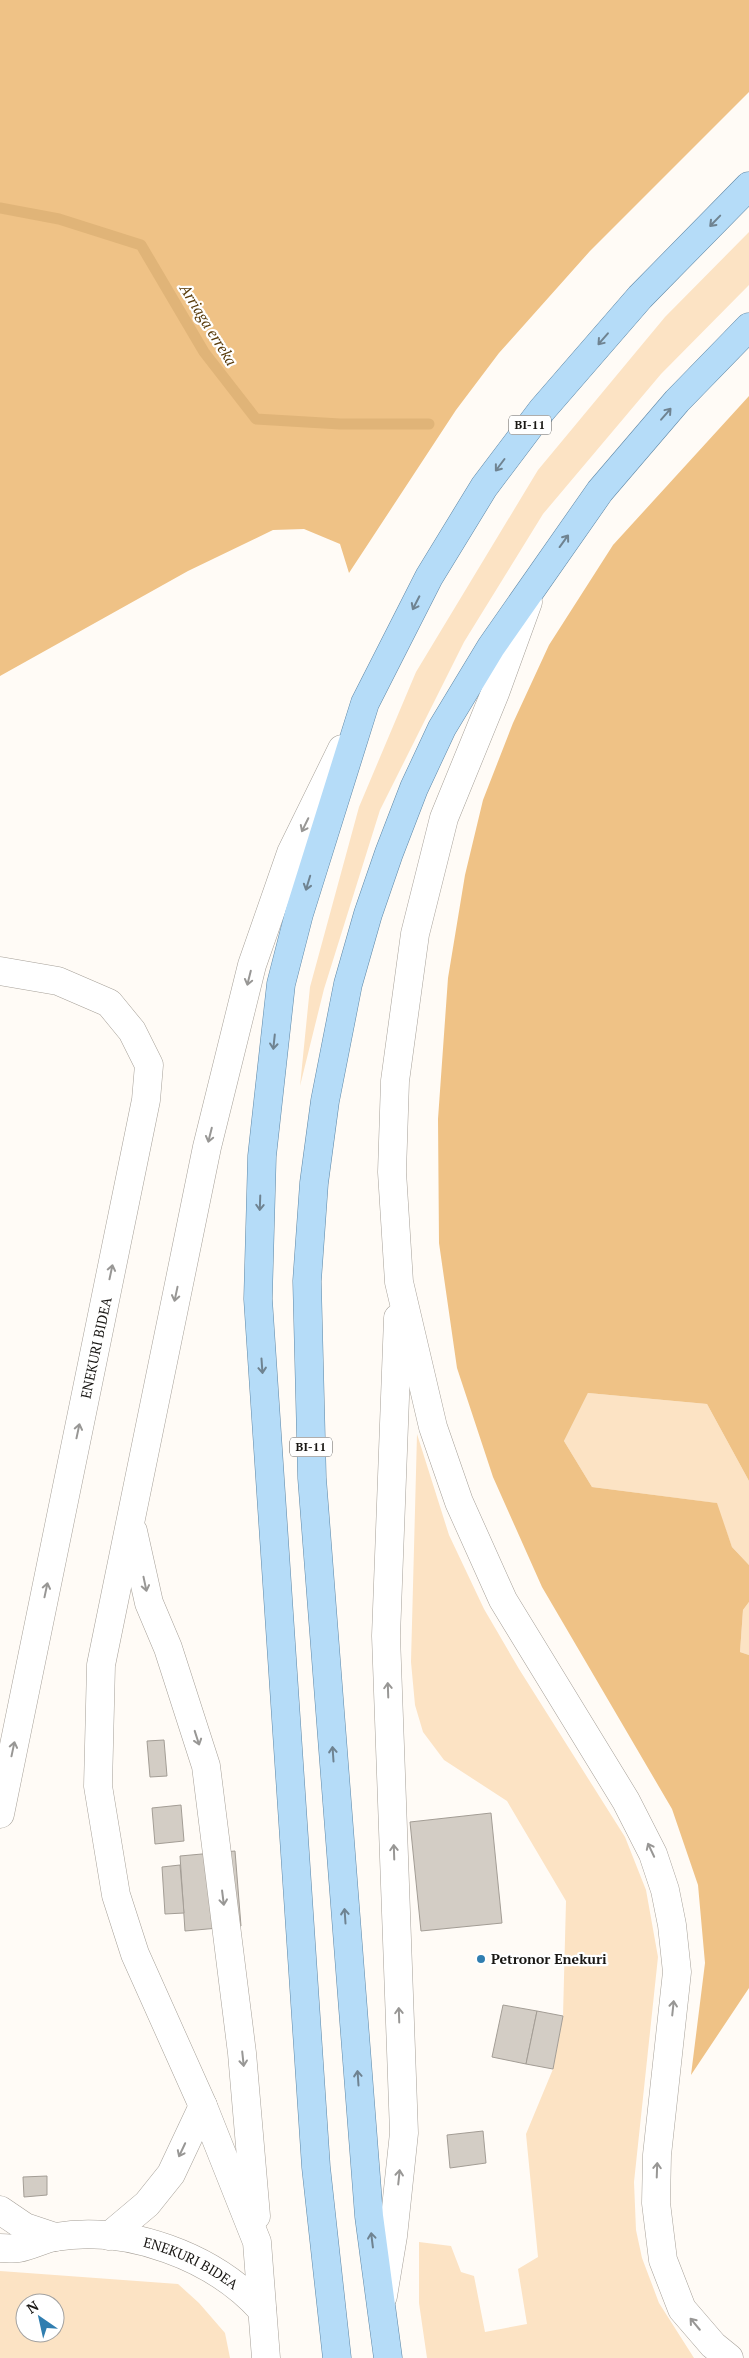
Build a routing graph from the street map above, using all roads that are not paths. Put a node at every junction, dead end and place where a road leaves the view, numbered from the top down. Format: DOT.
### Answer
graph roads {
  1 [pos="749,186"];
  2 [pos="749,327"];
  3 [pos="536,581"];
  4 [pos="365,703"];
  5 [pos="0,971"];
  6 [pos="399,1282"];
  7 [pos="130,1520"];
  8 [pos="0,1814"];
  9 [pos="203,2106"];
  10 [pos="0,2210"];
  11 [pos="109,2236"];
  12 [pos="55,2237"];
  13 [pos="258,2242"];
  14 [pos="0,2248"];
  15 [pos="262,2310"];
  16 [pos="380,2312"];
  17 [pos="266,2358"];
  18 [pos="337,2358"];
  19 [pos="388,2358"];
  20 [pos="729,2358"];
  1 -- 4 [label="main road, BI-11, one-way"];
  3 -- 2 [label="main road, BI-11, one-way"];
  3 -- 6 [label="street"];
  16 -- 3 [label="main road, BI-11, one-way"];
  4 -- 7 [label="street, one-way"];
  4 -- 18 [label="main road, BI-11, one-way"];
  8 -- 5 [label="street, ENEKURI BIDEA, one-way"];
  16 -- 6 [label="street, one-way"];
  20 -- 6 [label="street, one-way"];
  7 -- 9 [label="street"];
  7 -- 13 [label="street, one-way"];
  9 -- 11 [label="street, one-way"];
  9 -- 13 [label="street"];
  10 -- 12 [label="street, ENEKURI BIDEA"];
  11 -- 12 [label="street, ENEKURI BIDEA"];
  11 -- 15 [label="street, ENEKURI BIDEA"];
  12 -- 14 [label="street, ENEKURI BIDEA"];
  13 -- 15 [label="street"];
  15 -- 17 [label="street"];
  16 -- 19 [label="main road, BI-11"];
}
